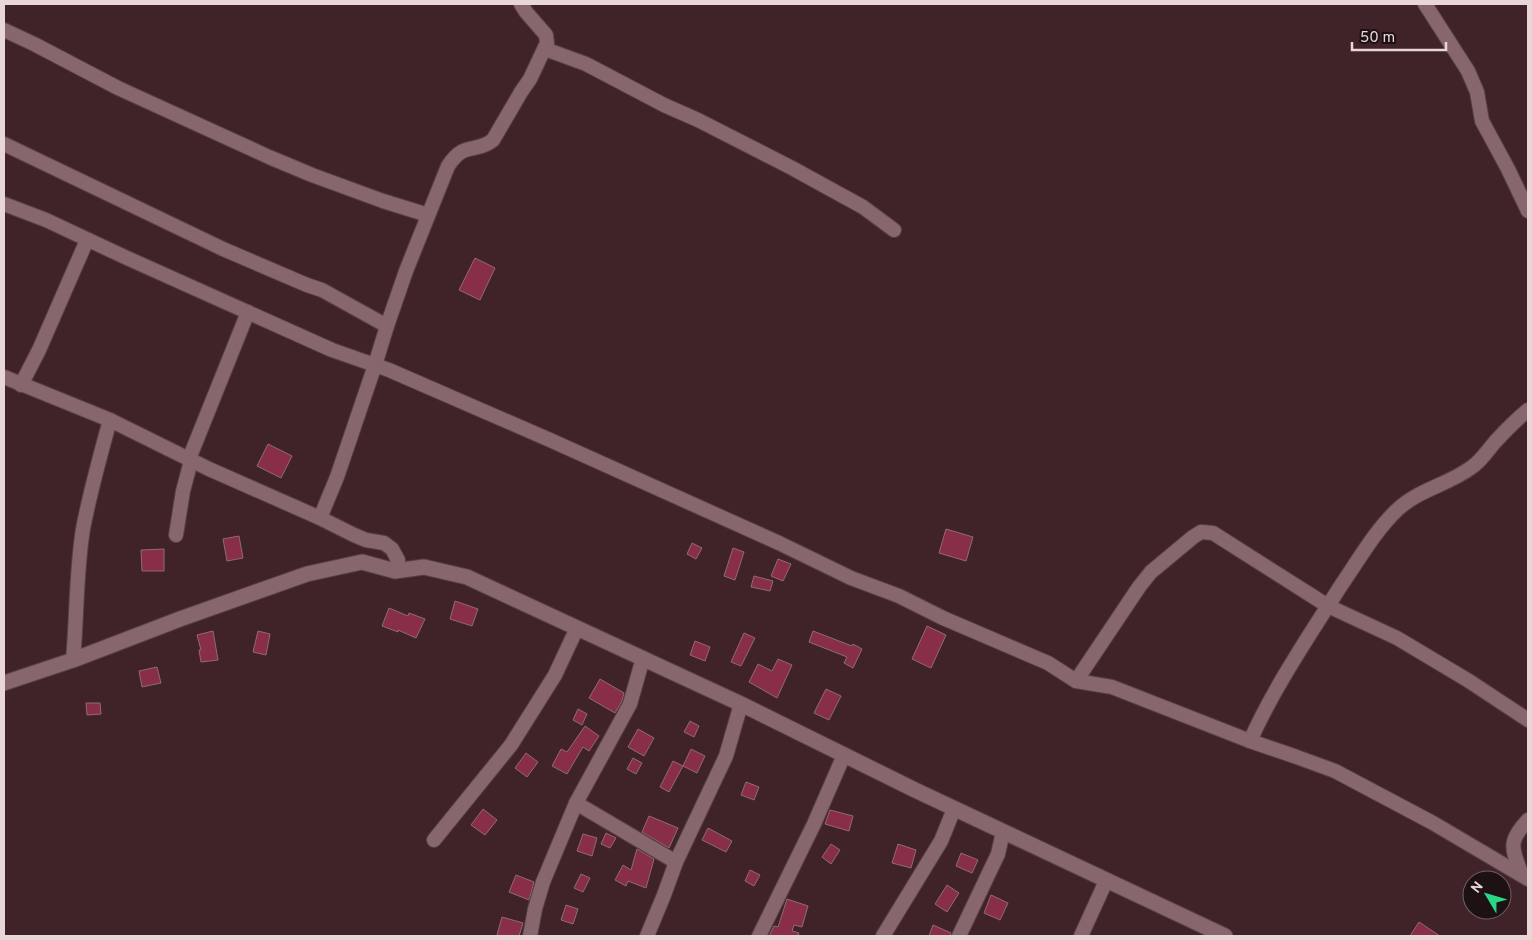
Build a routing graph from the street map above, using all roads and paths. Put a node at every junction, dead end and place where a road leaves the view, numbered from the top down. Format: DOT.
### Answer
graph roads {
  1 [pos="521,4"];
  2 [pos="1425,4"];
  3 [pos="4,30"];
  4 [pos="545,49"];
  5 [pos="4,144"];
  6 [pos="5,208"];
  7 [pos="1528,211"];
  8 [pos="428,216"];
  9 [pos="894,230"];
  10 [pos="87,240"];
  11 [pos="248,312"];
  12 [pos="387,326"];
  13 [pos="375,365"];
  14 [pos="4,377"];
  15 [pos="21,385"];
  16 [pos="1528,410"];
  17 [pos="110,420"];
  18 [pos="189,459"];
  19 [pos="320,518"];
  20 [pos="176,535"];
  21 [pos="395,571"];
  22 [pos="1328,606"];
  23 [pos="577,628"];
  24 [pos="643,658"];
  25 [pos="73,660"];
  26 [pos="1076,681"];
  27 [pos="4,683"];
  28 [pos="741,704"];
  29 [pos="1528,720"];
  30 [pos="1250,741"];
  31 [pos="844,755"];
  32 [pos="576,803"];
  33 [pos="954,809"];
  34 [pos="1528,820"];
  35 [pos="1003,832"];
  36 [pos="434,840"];
  37 [pos="676,862"];
  38 [pos="1525,877"];
  39 [pos="1106,881"];
  40 [pos="1215,934"];
  41 [pos="530,936"];
  42 [pos="646,936"];
  43 [pos="759,936"];
  44 [pos="883,936"];
  45 [pos="958,936"];
  46 [pos="1081,936"];
  1 -- 4 [label="street"];
  2 -- 7 [label="street"];
  3 -- 8 [label="street"];
  4 -- 8 [label="street"];
  4 -- 9 [label="street"];
  5 -- 12 [label="street"];
  6 -- 10 [label="street"];
  8 -- 12 [label="street"];
  10 -- 11 [label="street"];
  10 -- 15 [label="street"];
  11 -- 13 [label="street"];
  11 -- 18 [label="street"];
  12 -- 13 [label="street"];
  13 -- 19 [label="street"];
  13 -- 26 [label="street"];
  14 -- 15 [label="street"];
  15 -- 17 [label="street"];
  16 -- 22 [label="street"];
  17 -- 18 [label="street"];
  17 -- 25 [label="street"];
  18 -- 19 [label="street"];
  18 -- 20 [label="street"];
  19 -- 21 [label="street"];
  21 -- 23 [label="main road"];
  21 -- 25 [label="main road"];
  22 -- 26 [label="street"];
  22 -- 29 [label="street"];
  22 -- 30 [label="street"];
  23 -- 24 [label="main road"];
  23 -- 36 [label="street"];
  24 -- 28 [label="main road"];
  24 -- 32 [label="street"];
  25 -- 27 [label="main road"];
  26 -- 30 [label="street"];
  28 -- 31 [label="main road"];
  28 -- 37 [label="street"];
  30 -- 38 [label="street"];
  31 -- 33 [label="main road"];
  31 -- 43 [label="street"];
  32 -- 37 [label="street"];
  32 -- 41 [label="street"];
  33 -- 35 [label="main road"];
  33 -- 44 [label="street"];
  34 -- 38 [label="street"];
  35 -- 39 [label="main road"];
  35 -- 45 [label="street"];
  37 -- 42 [label="street"];
  39 -- 40 [label="main road"];
  39 -- 46 [label="street"];
}
